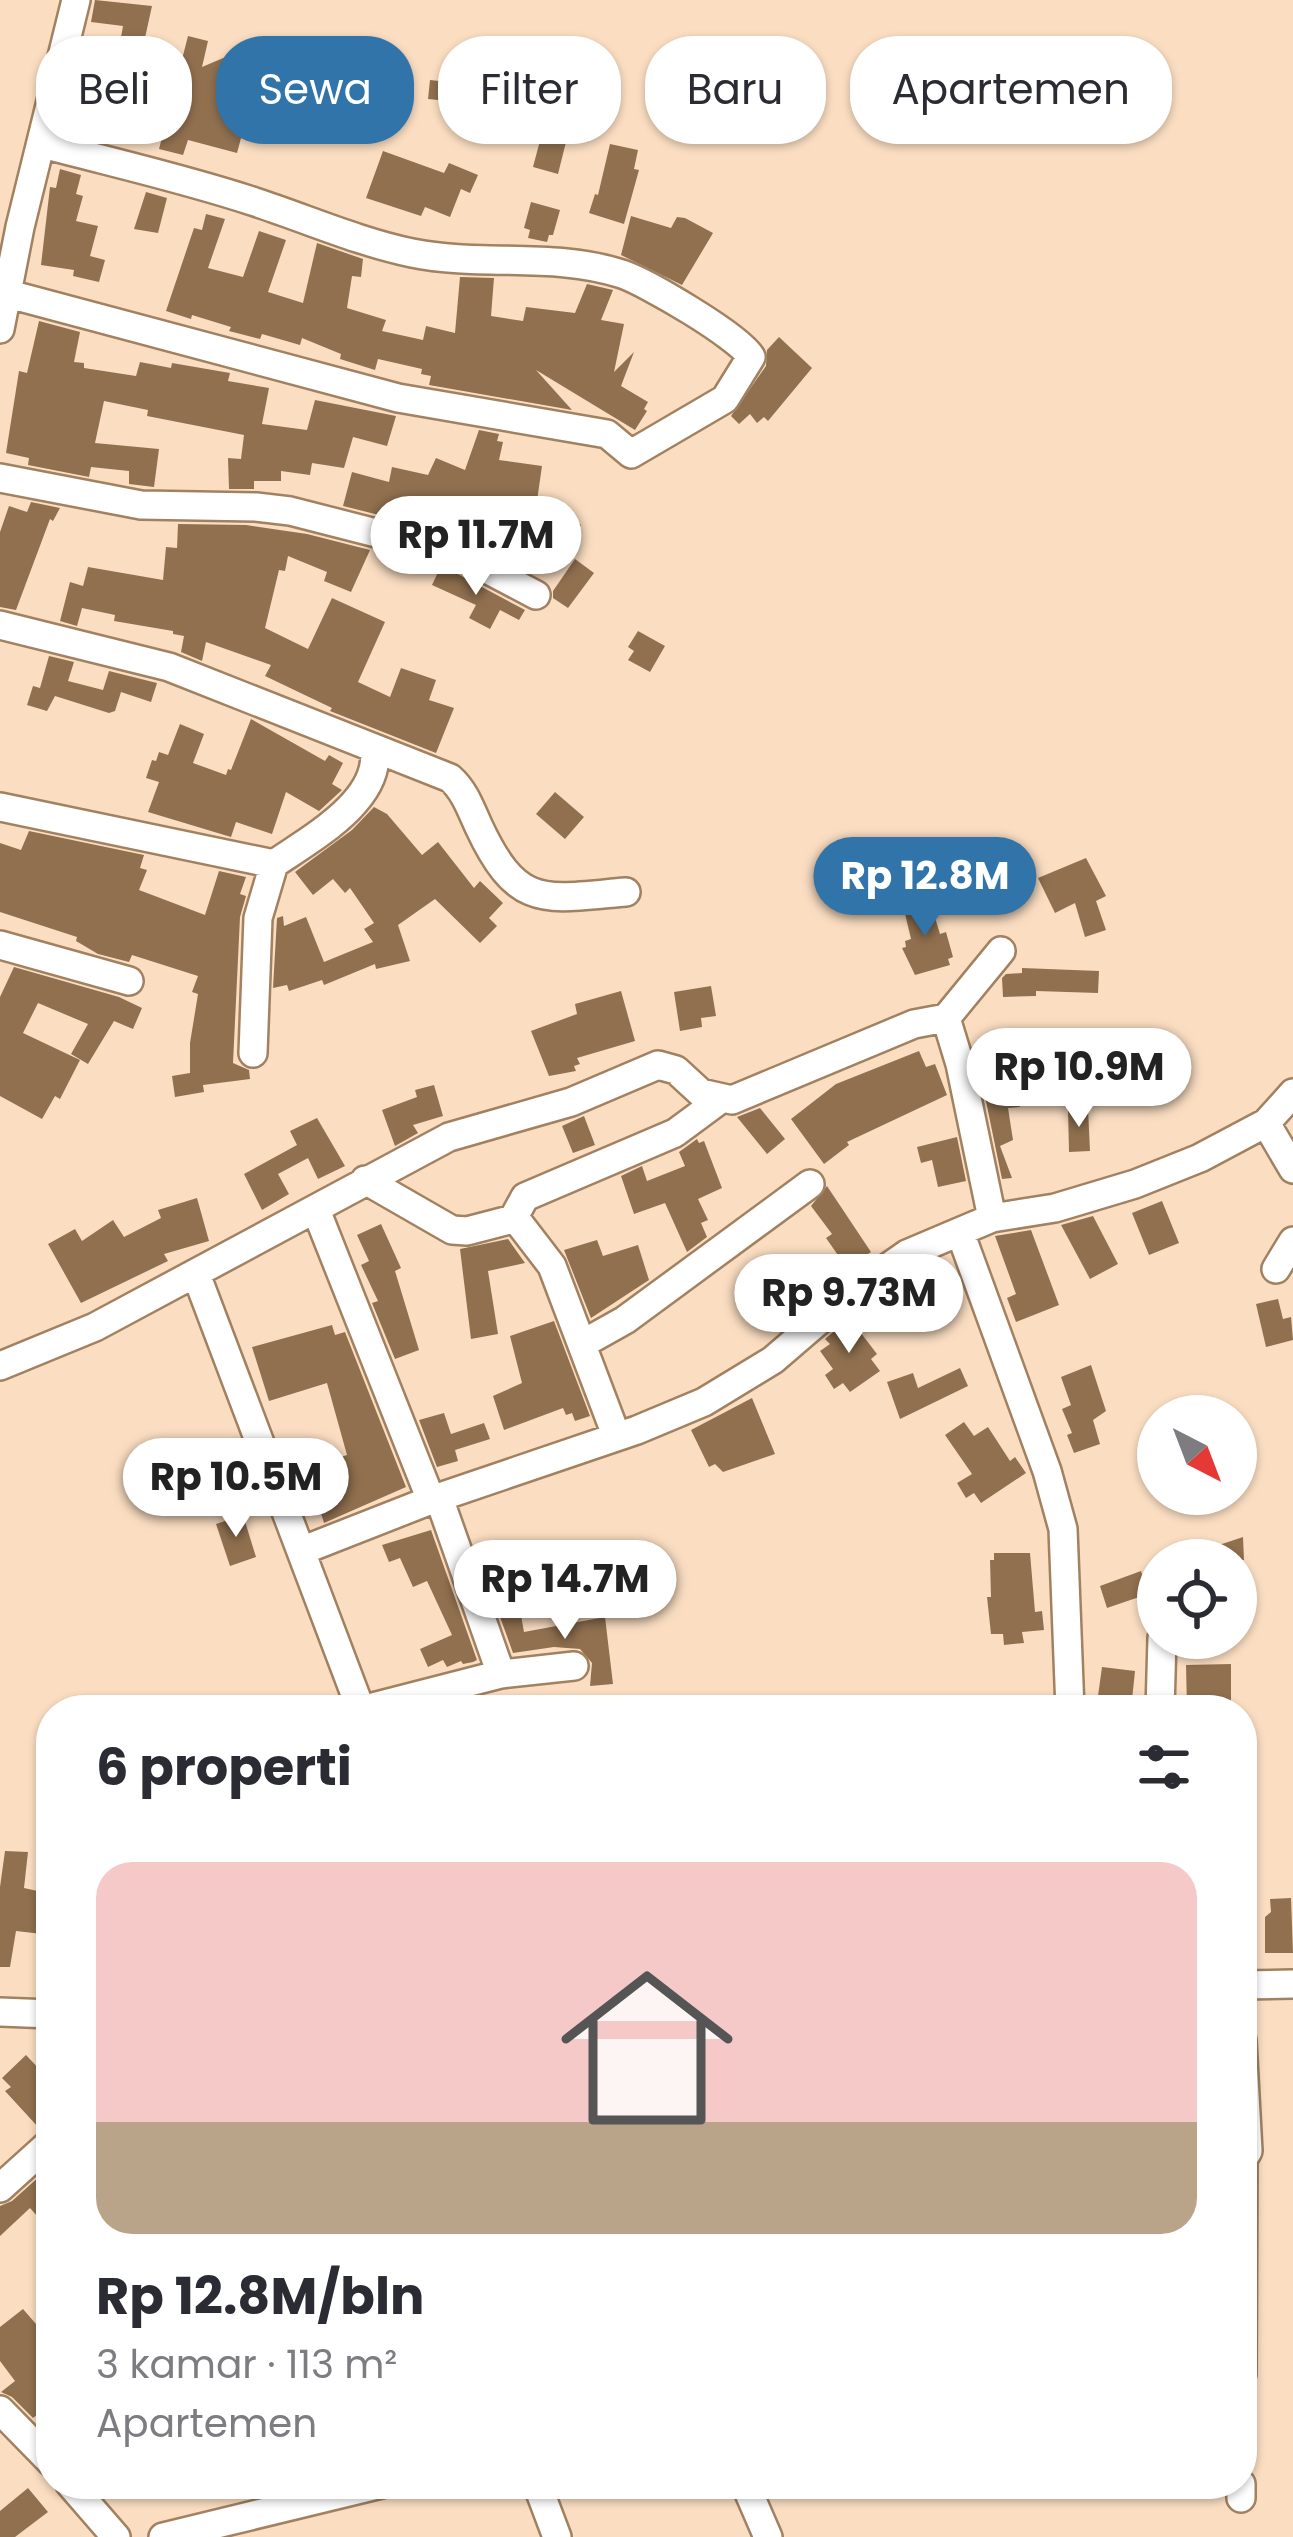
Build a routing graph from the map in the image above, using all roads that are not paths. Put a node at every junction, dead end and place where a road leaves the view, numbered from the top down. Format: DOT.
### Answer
graph roads {
  1 [pos="76,0"];
  2 [pos="68,36"];
  3 [pos="44,144"];
  4 [pos="5,293"];
  5 [pos="0,329"];
  6 [pos="0,478"];
  7 [pos="536,595"];
  8 [pos="0,625"];
  9 [pos="374,748"];
  10 [pos="0,807"];
  11 [pos="274,864"];
  12 [pos="626,892"];
  13 [pos="0,945"];
  14 [pos="1001,951"];
  15 [pos="129,981"];
  16 [pos="946,1018"];
  17 [pos="253,1053"];
  18 [pos="1293,1094"];
  19 [pos="721,1099"];
  20 [pos="1266,1123"];
  21 [pos="1293,1169"];
  22 [pos="365,1180"];
  23 [pos="810,1184"];
  24 [pos="316,1210"];
  25 [pos="992,1218"];
  26 [pos="513,1219"];
  27 [pos="960,1232"];
  28 [pos="1293,1240"];
  29 [pos="1276,1269"];
  30 [pos="196,1274"];
  31 [pos="584,1343"];
  32 [pos="0,1366"];
  33 [pos="616,1436"];
  34 [pos="435,1499"];
  35 [pos="301,1551"];
  36 [pos="1161,1659"];
  37 [pos="574,1666"];
  38 [pos="501,1674"];
  39 [pos="355,1695"];
  40 [pos="419,1695"];
  41 [pos="1069,1695"];
  42 [pos="1160,1695"];
  43 [pos="1293,1984"];
  44 [pos="1257,1985"];
  45 [pos="0,2012"];
  46 [pos="36,2013"];
  47 [pos="36,2156"];
  48 [pos="0,2188"];
  49 [pos="0,2410"];
  50 [pos="36,2447"];
  51 [pos="83,2499"];
  52 [pos="320,2499"];
  53 [pos="543,2499"];
  54 [pos="752,2499"];
  55 [pos="116,2537"];
  56 [pos="163,2537"];
  57 [pos="557,2537"];
  58 [pos="768,2537"];
  1 -- 2 [label="street"];
  3 -- 4 [label="street"];
  3 -- 4 [label="street"];
  4 -- 5 [label="street"];
  6 -- 7 [label="street"];
  8 -- 9 [label="street"];
  9 -- 11 [label="street"];
  9 -- 12 [label="street"];
  10 -- 11 [label="street"];
  11 -- 17 [label="street"];
  13 -- 15 [label="street"];
  14 -- 16 [label="street"];
  16 -- 19 [label="street"];
  16 -- 25 [label="street"];
  18 -- 20 [label="street"];
  19 -- 22 [label="street"];
  19 -- 26 [label="street"];
  20 -- 21 [label="street"];
  20 -- 25 [label="street"];
  22 -- 24 [label="street"];
  22 -- 26 [label="street"];
  23 -- 31 [label="street"];
  24 -- 30 [label="street"];
  24 -- 34 [label="street"];
  25 -- 27 [label="street"];
  26 -- 31 [label="street"];
  27 -- 33 [label="street"];
  27 -- 41 [label="street"];
  28 -- 29 [label="street"];
  30 -- 32 [label="street"];
  30 -- 35 [label="street"];
  31 -- 33 [label="street"];
  33 -- 34 [label="street"];
  34 -- 35 [label="street"];
  34 -- 38 [label="street"];
  35 -- 39 [label="street"];
  36 -- 42 [label="street"];
  37 -- 38 [label="street"];
  38 -- 40 [label="street"];
  43 -- 44 [label="street"];
  45 -- 46 [label="street"];
  47 -- 48 [label="street"];
  49 -- 50 [label="street"];
  51 -- 55 [label="street"];
  52 -- 56 [label="street"];
  53 -- 57 [label="street"];
  54 -- 58 [label="street"];
}
